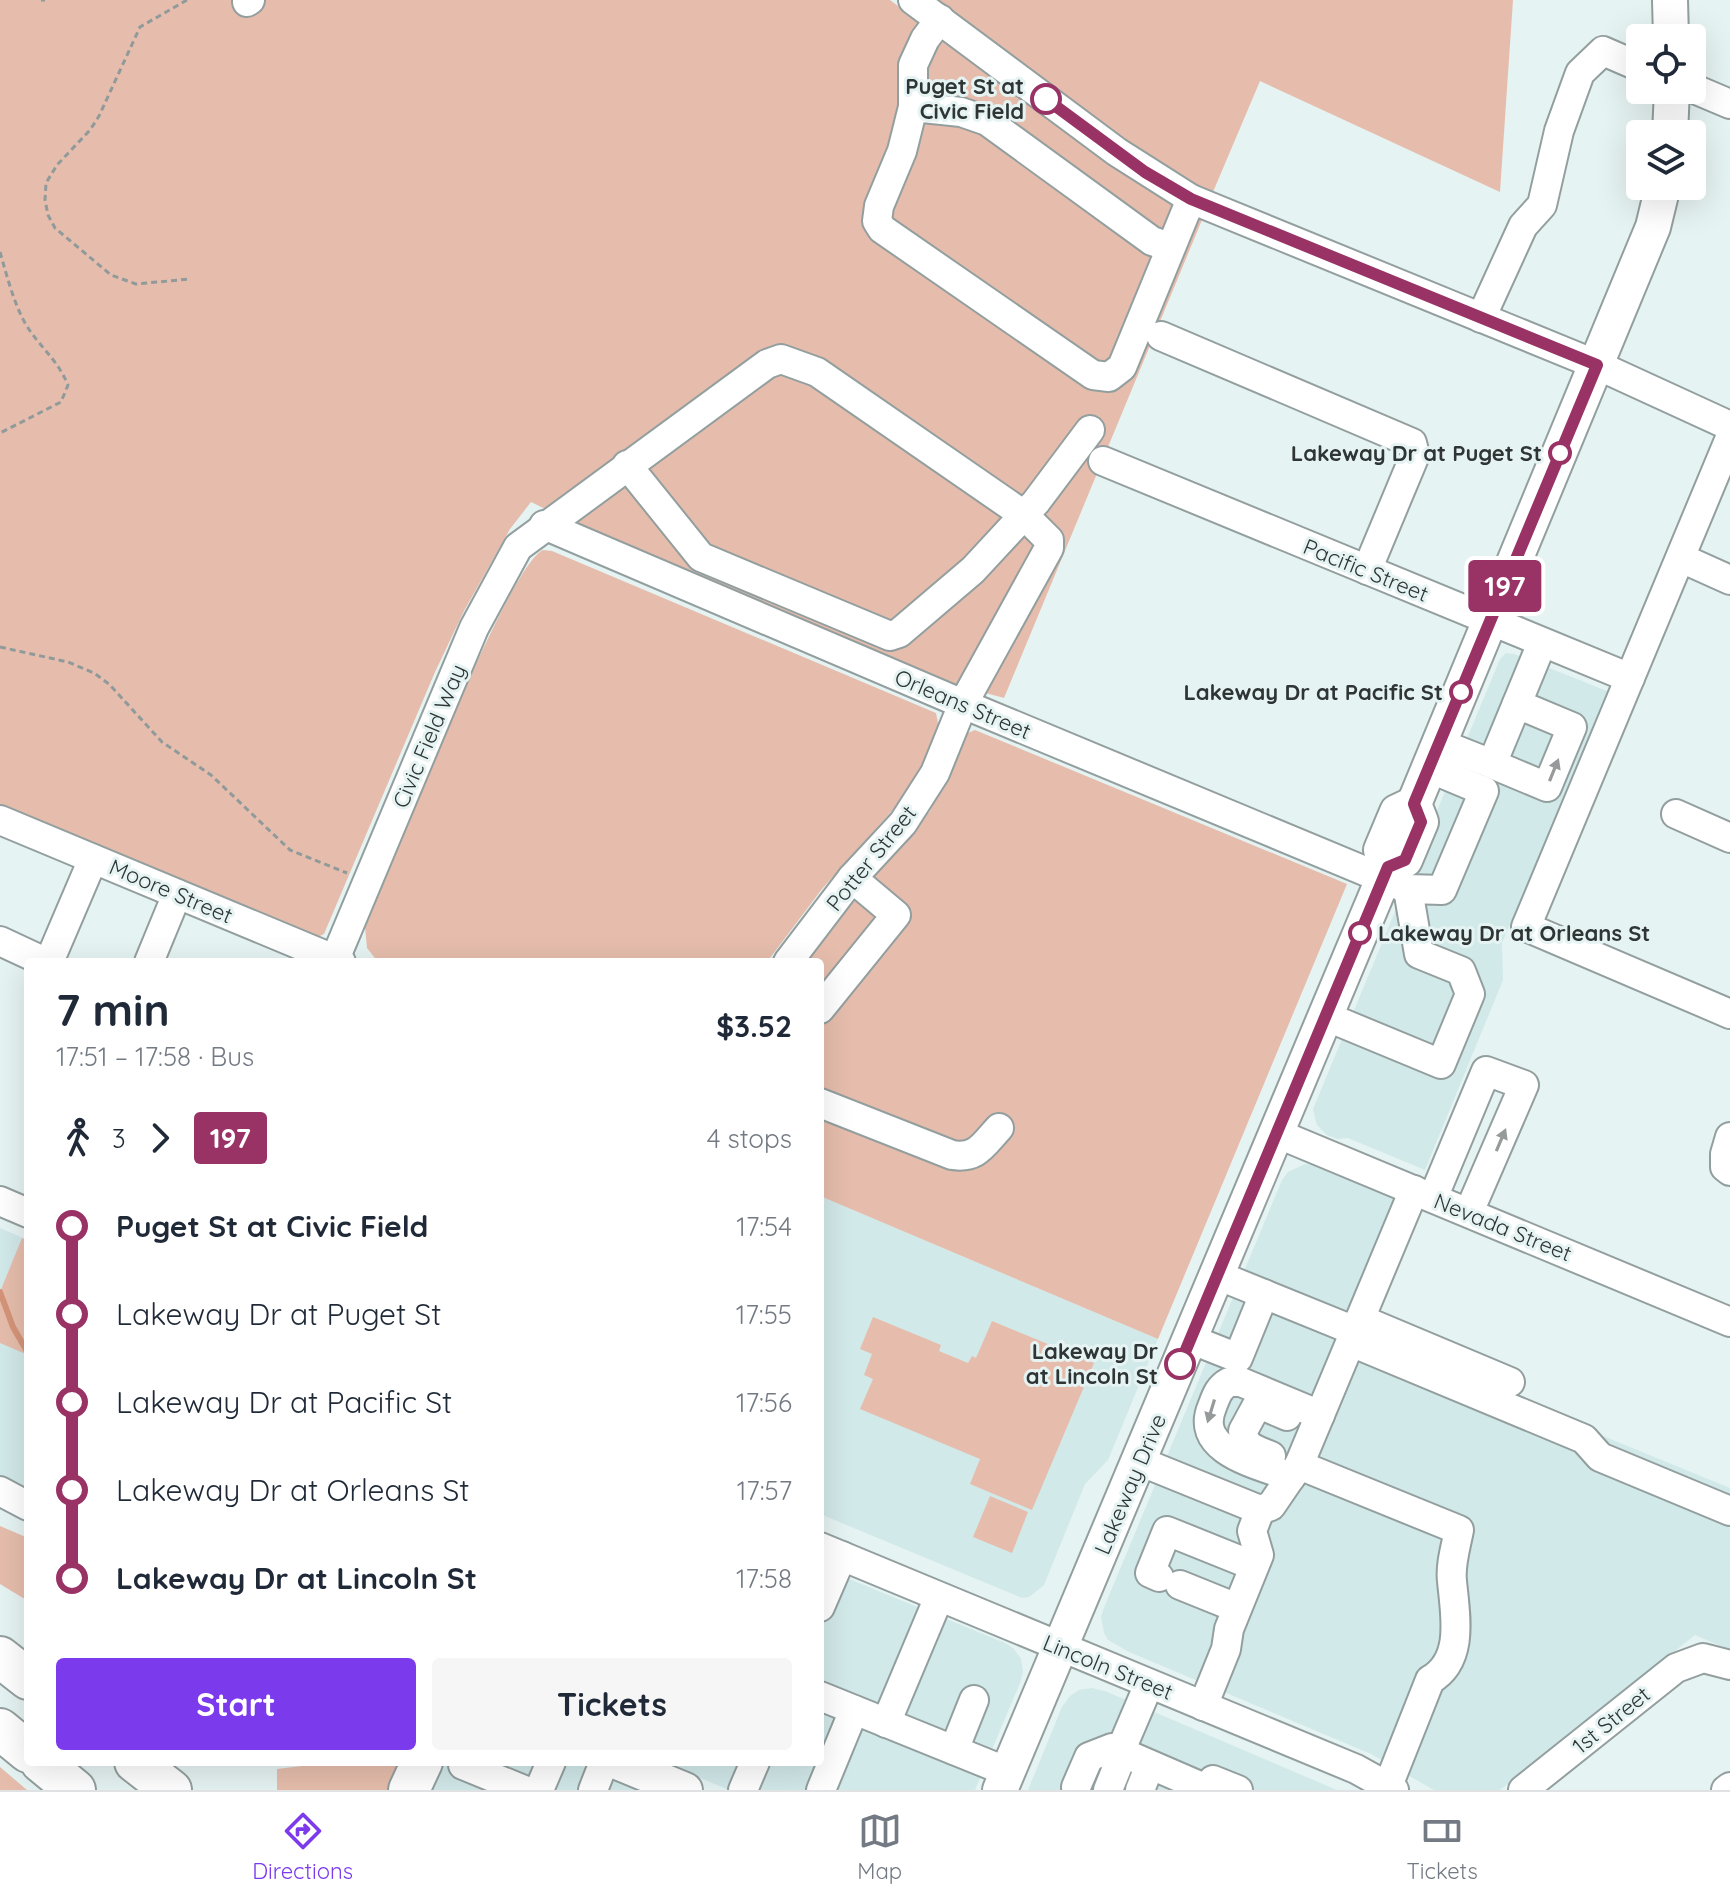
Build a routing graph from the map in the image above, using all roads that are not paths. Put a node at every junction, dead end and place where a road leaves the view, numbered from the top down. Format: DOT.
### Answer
graph roads {
  1 [pos="913,0"];
  2 [pos="1670,0"];
  3 [pos="940,19"];
  4 [pos="1671,24"];
  5 [pos="1626,61"];
  6 [pos="1706,94"];
  7 [pos="1730,104"];
  8 [pos="913,107"];
  9 [pos="1191,199"];
  10 [pos="1660,200"];
  11 [pos="1170,247"];
  12 [pos="1481,318"];
  13 [pos="1161,336"];
  14 [pos="1597,365"];
  15 [pos="1730,426"];
  16 [pos="1090,430"];
  17 [pos="1730,438"];
  18 [pos="1103,461"];
  19 [pos="627,465"];
  20 [pos="1024,515"];
  21 [pos="544,525"];
  22 [pos="1681,558"];
  23 [pos="1367,570"];
  24 [pos="1730,580"];
  25 [pos="1490,621"];
  26 [pos="1542,643"];
  27 [pos="1630,678"];
  28 [pos="963,704"];
  29 [pos="1517,704"];
  30 [pos="1434,756"];
  31 [pos="1492,764"];
  32 [pos="1676,814"];
  33 [pos="2,825"];
  34 [pos="1730,838"];
  35 [pos="93,859"];
  36 [pos="852,878"];
  37 [pos="1393,879"];
  38 [pos="177,894"];
  39 [pos="0,941"];
  40 [pos="38,958"];
  41 [pos="49,958"];
  42 [pos="151,958"];
  43 [pos="331,958"];
  44 [pos="339,958"];
  45 [pos="791,958"];
  46 [pos="824,1004"];
  47 [pos="1730,1014"];
  48 [pos="1325,1016"];
  49 [pos="824,1105"];
  50 [pos="999,1128"];
  51 [pos="1276,1133"];
  52 [pos="1730,1137"];
  53 [pos="1730,1171"];
  54 [pos="1423,1194"];
  55 [pos="0,1201"];
  56 [pos="24,1211"];
  57 [pos="1469,1212"];
  58 [pos="1217,1275"];
  59 [pos="1264,1294"];
  60 [pos="1730,1322"];
  61 [pos="1355,1330"];
  62 [pos="1190,1339"];
  63 [pos="1510,1382"];
  64 [pos="1318,1421"];
  65 [pos="1139,1461"];
  66 [pos="1296,1469"];
  67 [pos="0,1491"];
  68 [pos="24,1504"];
  69 [pos="1260,1510"];
  70 [pos="1730,1511"];
  71 [pos="831,1552"];
  72 [pos="1254,1566"];
  73 [pos="824,1587"];
  74 [pos="939,1597"];
  75 [pos="1237,1608"];
  76 [pos="0,1633"];
  77 [pos="1061,1647"];
  78 [pos="24,1648"];
  79 [pos="0,1657"];
  80 [pos="1730,1665"];
  81 [pos="24,1676"];
  82 [pos="1149,1684"];
  83 [pos="824,1698"];
  84 [pos="974,1700"];
  85 [pos="1203,1706"];
  86 [pos="854,1710"];
  87 [pos="886,1723"];
  88 [pos="0,1729"];
  89 [pos="24,1749"];
  90 [pos="954,1750"];
  91 [pos="46,1766"];
  92 [pos="140,1766"];
  93 [pos="420,1766"];
  94 [pos="465,1766"];
  95 [pos="549,1766"];
  96 [pos="602,1766"];
  97 [pos="753,1766"];
  98 [pos="641,1773"];
  99 [pos="1154,1773"];
  100 [pos="1004,1781"];
  101 [pos="1391,1788"];
  102 [pos="1082,1789"];
  103 [pos="75,1790"];
  104 [pos="171,1790"];
  105 [pos="409,1790"];
  106 [pos="524,1790"];
  107 [pos="539,1790"];
  108 [pos="593,1790"];
  109 [pos="685,1790"];
  110 [pos="743,1790"];
  111 [pos="821,1790"];
  112 [pos="1108,1790"];
  113 [pos="1120,1790"];
  114 [pos="1238,1790"];
  115 [pos="1523,1790"];
  1 -- 3 [label="street"];
  2 -- 4 [label="main road"];
  3 -- 8 [label="street"];
  3 -- 9 [label="street"];
  5 -- 12 [label="street"];
  6 -- 7 [label="street"];
  8 -- 11 [label="street"];
  8 -- 11 [label="street"];
  9 -- 11 [label="street"];
  9 -- 12 [label="street"];
  10 -- 14 [label="main road, Lakeway Drive"];
  12 -- 14 [label="street"];
  13 -- 23 [label="street"];
  14 -- 15 [label="street"];
  14 -- 25 [label="main road, Lakeway Drive"];
  16 -- 20 [label="street"];
  17 -- 22 [label="street"];
  18 -- 23 [label="street, Pacific Street"];
  19 -- 20 [label="street, Civic Field Way"];
  19 -- 20 [label="street"];
  19 -- 21 [label="street, Civic Field Way"];
  20 -- 28 [label="street, Potter Street"];
  21 -- 28 [label="street, Orleans Street"];
  21 -- 44 [label="street, Civic Field Way"];
  22 -- 24 [label="street"];
  22 -- 27 [label="street"];
  23 -- 25 [label="street, Pacific Street"];
  25 -- 26 [label="street, Pacific Street"];
  25 -- 30 [label="main road, Lakeway Drive"];
  26 -- 27 [label="street, Pacific Street"];
  26 -- 29 [label="street"];
  27 -- 47 [label="street"];
  28 -- 36 [label="street, Potter Street"];
  28 -- 37 [label="street, Orleans Street"];
  29 -- 31 [label="street"];
  31 -- 29 [label="street, one-way"];
  30 -- 31 [label="street"];
  30 -- 37 [label="main road, Lakeway Drive"];
  30 -- 37 [label="street"];
  32 -- 34 [label="street"];
  33 -- 35 [label="street, Moore Street"];
  35 -- 38 [label="street, Moore Street"];
  35 -- 41 [label="street"];
  36 -- 45 [label="street, Potter Street"];
  36 -- 46 [label="street"];
  37 -- 48 [label="main road, Lakeway Drive"];
  37 -- 48 [label="street"];
  38 -- 42 [label="street"];
  38 -- 43 [label="street, Moore Street"];
  39 -- 40 [label="street"];
  48 -- 51 [label="main road, Lakeway Drive"];
  49 -- 50 [label="street"];
  51 -- 54 [label="street, Nevada Street"];
  51 -- 58 [label="main road, Lakeway Drive"];
  52 -- 53 [label="street"];
  54 -- 57 [label="street, Nevada Street"];
  57 -- 54 [label="street, one-way"];
  54 -- 61 [label="street"];
  55 -- 56 [label="street"];
  57 -- 60 [label="street, Nevada Street"];
  58 -- 59 [label="street"];
  58 -- 62 [label="main road, Lakeway Drive"];
  59 -- 61 [label="street"];
  59 -- 62 [label="street"];
  61 -- 63 [label="street"];
  61 -- 64 [label="street"];
  61 -- 70 [label="street"];
  62 -- 65 [label="main road, Lakeway Drive"];
  64 -- 66 [label="street"];
  64 -- 66 [label="street"];
  64 -- 66 [label="street, one-way"];
  65 -- 69 [label="street"];
  65 -- 77 [label="main road, Lakeway Drive"];
  66 -- 69 [label="street"];
  66 -- 101 [label="street"];
  67 -- 68 [label="street"];
  69 -- 72 [label="street"];
  71 -- 73 [label="street"];
  71 -- 74 [label="street, Lincoln Street"];
  72 -- 75 [label="street"];
  72 -- 75 [label="street"];
  74 -- 77 [label="street, Lincoln Street"];
  74 -- 87 [label="street"];
  75 -- 85 [label="street"];
  76 -- 78 [label="highway"];
  77 -- 82 [label="street, Lincoln Street"];
  77 -- 100 [label="main road, Lakeway Drive"];
  79 -- 81 [label="highway"];
  80 -- 115 [label="street, 1st Street"];
  82 -- 85 [label="street, Lincoln Street"];
  82 -- 99 [label="street"];
  83 -- 86 [label="street"];
  84 -- 90 [label="street"];
  85 -- 101 [label="street, Lincoln Street"];
  86 -- 87 [label="street"];
  86 -- 111 [label="street"];
  87 -- 90 [label="street"];
  88 -- 89 [label="highway"];
  90 -- 100 [label="street"];
  91 -- 103 [label="highway"];
  92 -- 104 [label="highway"];
  93 -- 105 [label="highway"];
  94 -- 106 [label="street"];
  95 -- 107 [label="street"];
  96 -- 108 [label="street"];
  97 -- 110 [label="street"];
  98 -- 109 [label="main road"];
  99 -- 102 [label="street"];
  99 -- 112 [label="street"];
  99 -- 113 [label="street"];
  99 -- 114 [label="street"];
}
